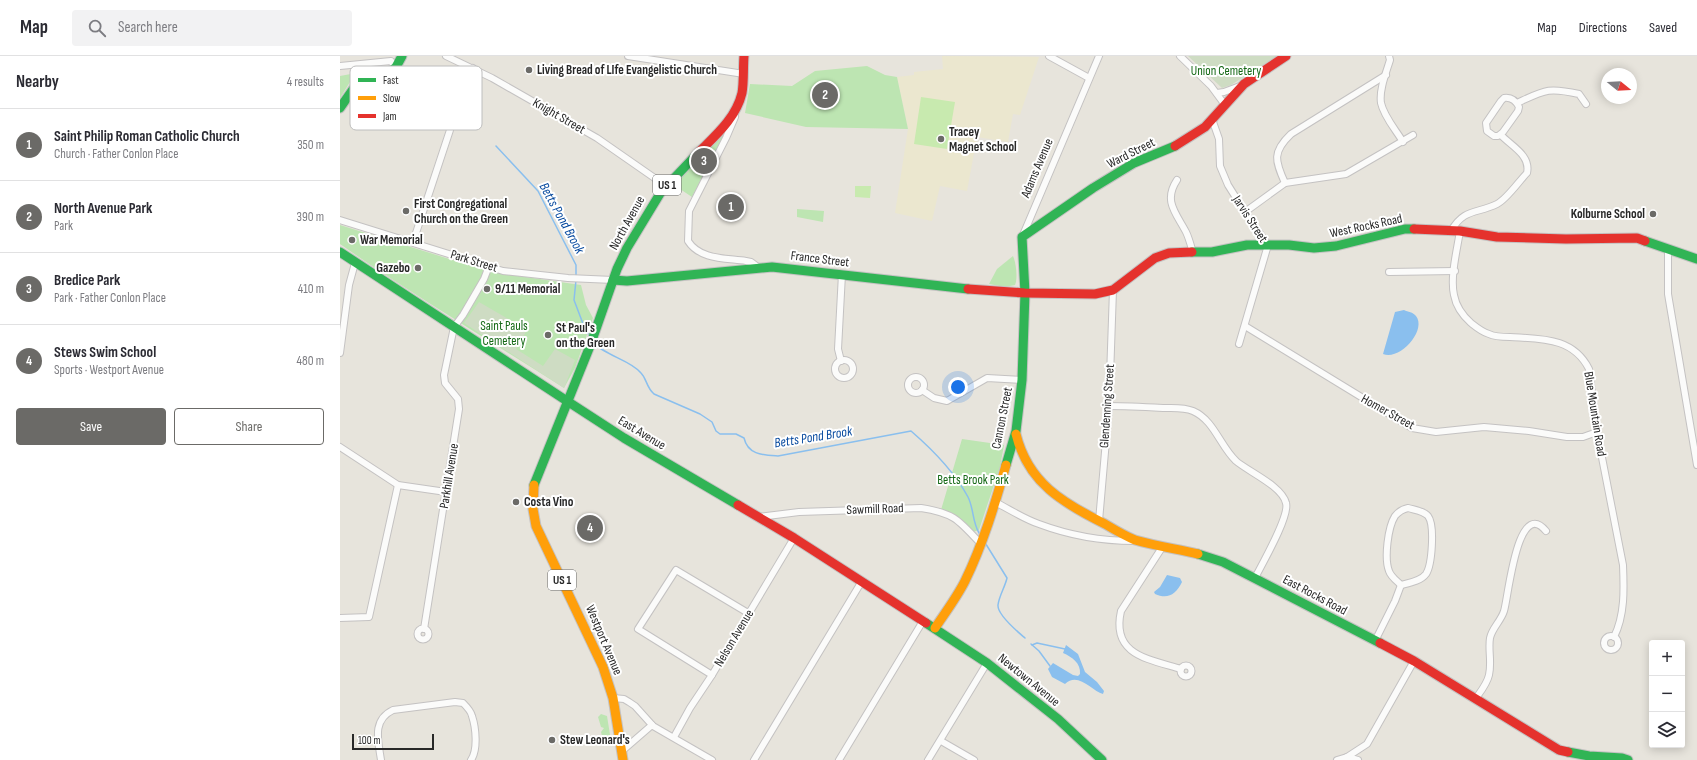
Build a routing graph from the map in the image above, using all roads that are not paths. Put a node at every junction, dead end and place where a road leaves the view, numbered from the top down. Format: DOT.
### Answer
graph roads {
  1 [pos="402,56"];
  2 [pos="446,56"];
  3 [pos="628,56"];
  4 [pos="744,56"];
  5 [pos="1049,56"];
  6 [pos="1064,56"];
  7 [pos="1099,56"];
  8 [pos="1180,56"];
  9 [pos="1286,56"];
  10 [pos="1389,56"];
  11 [pos="1061,63"];
  12 [pos="342,66"];
  13 [pos="394,66"];
  14 [pos="396,66"];
  15 [pos="468,66"];
  16 [pos="482,73"];
  17 [pos="744,74"];
  18 [pos="1386,75"];
  19 [pos="1089,78"];
  20 [pos="1244,84"];
  21 [pos="350,93"];
  22 [pos="1217,93"];
  23 [pos="739,103"];
  24 [pos="1517,103"];
  25 [pos="1586,104"];
  26 [pos="1225,105"];
  27 [pos="340,108"];
  28 [pos="1212,119"];
  29 [pos="450,130"];
  30 [pos="1413,135"];
  31 [pos="1501,135"];
  32 [pos="1403,142"];
  33 [pos="1177,180"];
  34 [pos="1285,183"];
  35 [pos="666,186"];
  36 [pos="1245,212"];
  37 [pos="340,220"];
  38 [pos="1456,231"];
  39 [pos="1022,237"];
  40 [pos="413,242"];
  41 [pos="1268,245"];
  42 [pos="1668,248"];
  43 [pos="340,252"];
  44 [pos="1193,253"];
  45 [pos="1697,259"];
  46 [pos="355,263"];
  47 [pos="489,266"];
  48 [pos="759,268"];
  49 [pos="1455,271"];
  50 [pos="1389,272"];
  51 [pos="842,274"];
  52 [pos="613,280"];
  53 [pos="1113,290"];
  54 [pos="1024,294"];
  55 [pos="1245,326"];
  56 [pos="454,327"];
  57 [pos="1239,344"];
  58 [pos="340,353"];
  59 [pos="841,361"];
  60 [pos="1022,380"];
  61 [pos="922,390"];
  62 [pos="567,401"];
  63 [pos="1108,406"];
  64 [pos="1016,431"];
  65 [pos="1597,432"];
  66 [pos="340,447"];
  67 [pos="1697,465"];
  68 [pos="398,485"];
  69 [pos="446,492"];
  70 [pos="995,502"];
  71 [pos="759,517"];
  72 [pos="1099,521"];
  73 [pos="1546,531"];
  74 [pos="794,538"];
  75 [pos="981,539"];
  76 [pos="1139,541"];
  77 [pos="1163,546"];
  78 [pos="1255,578"];
  79 [pos="862,581"];
  80 [pos="1401,585"];
  81 [pos="748,613"];
  82 [pos="340,618"];
  83 [pos="923,621"];
  84 [pos="935,628"];
  85 [pos="424,629"];
  86 [pos="1614,637"];
  87 [pos="1375,641"];
  88 [pos="1414,661"];
  89 [pos="988,663"];
  90 [pos="1181,669"];
  91 [pos="712,675"];
  92 [pos="613,698"];
  93 [pos="1476,698"];
  94 [pos="652,725"];
  95 [pos="674,737"];
  96 [pos="941,741"];
  97 [pos="623,756"];
  98 [pos="1347,756"];
  99 [pos="703,758"];
  100 [pos="381,760"];
  101 [pos="471,760"];
  102 [pos="712,760"];
  103 [pos="754,760"];
  104 [pos="839,760"];
  105 [pos="928,760"];
  106 [pos="974,760"];
  107 [pos="1102,760"];
  108 [pos="1336,760"];
  109 [pos="1358,760"];
  110 [pos="1628,760"];
  1 -- 14 [label="main road"];
  2 -- 15 [label="street, Knight Street"];
  3 -- 17 [label="street"];
  4 -- 17 [label="main road, North Avenue / US 1"];
  5 -- 11 [label="street"];
  6 -- 11 [label="street"];
  7 -- 19 [label="street, Adams Avenue"];
  8 -- 22 [label="street"];
  9 -- 20 [label="main road, Ward Street"];
  10 -- 18 [label="street"];
  11 -- 19 [label="street"];
  12 -- 13 [label="street"];
  16 -- 35 [label="street, Knight Street"];
  17 -- 23 [label="main road, North Avenue / US 1"];
  18 -- 32 [label="street"];
  18 -- 34 [label="street"];
  19 -- 39 [label="street, Adams Avenue"];
  20 -- 22 [label="street, Ward Street"];
  20 -- 26 [label="main road, Ward Street"];
  21 -- 27 [label="main road"];
  22 -- 26 [label="street"];
  23 -- 35 [label="main road, North Avenue / US 1"];
  23 -- 48 [label="street"];
  24 -- 25 [label="street"];
  24 -- 31 [label="street"];
  24 -- 31 [label="street"];
  26 -- 28 [label="main road, Ward Street"];
  28 -- 36 [label="street, Jarvis Street"];
  28 -- 39 [label="main road, Ward Street"];
  29 -- 40 [label="street"];
  30 -- 32 [label="street"];
  31 -- 38 [label="street"];
  32 -- 34 [label="street"];
  33 -- 44 [label="street"];
  34 -- 36 [label="street"];
  35 -- 52 [label="main road, North Avenue / US 1"];
  36 -- 41 [label="street, Jarvis Street"];
  37 -- 40 [label="street, Park Street"];
  38 -- 41 [label="main road, West Rocks Road"];
  38 -- 42 [label="main road, West Rocks Road"];
  38 -- 49 [label="street, Blue Mountain Road"];
  39 -- 54 [label="main road, Adams Avenue"];
  40 -- 47 [label="street, Park Street"];
  41 -- 44 [label="main road, West Rocks Road"];
  41 -- 55 [label="street, Jarvis Street"];
  42 -- 45 [label="main road, West Rocks Road"];
  42 -- 67 [label="street"];
  43 -- 46 [label="main road, East Avenue"];
  44 -- 53 [label="main road, West Rocks Road"];
  46 -- 56 [label="main road, East Avenue"];
  46 -- 58 [label="street"];
  47 -- 52 [label="street, Park Street"];
  47 -- 56 [label="street"];
  48 -- 51 [label="main road, France Street"];
  48 -- 52 [label="main road, France Street"];
  49 -- 50 [label="street"];
  49 -- 65 [label="street, Blue Mountain Road"];
  51 -- 54 [label="main road, France Street"];
  51 -- 59 [label="street"];
  52 -- 62 [label="main road, North Avenue / US 1"];
  53 -- 54 [label="main road, West Rocks Road"];
  53 -- 63 [label="street, Glendenning Street"];
  54 -- 60 [label="main road, Cannon Street"];
  55 -- 57 [label="street, Jarvis Street"];
  55 -- 65 [label="street, Homer Street"];
  56 -- 62 [label="main road, East Avenue"];
  56 -- 69 [label="street, Parkhill Avenue"];
  60 -- 61 [label="street"];
  60 -- 64 [label="main road, Cannon Street"];
  62 -- 71 [label="main road, East Avenue"];
  62 -- 92 [label="main road, Westport Avenue / US 1"];
  63 -- 72 [label="street, Glendenning Street"];
  63 -- 78 [label="street"];
  64 -- 70 [label="main road, Cannon Street"];
  64 -- 72 [label="main road, East Rocks Road"];
  65 -- 86 [label="street, Blue Mountain Road"];
  66 -- 68 [label="street"];
  68 -- 69 [label="street"];
  68 -- 82 [label="street"];
  69 -- 85 [label="street, Parkhill Avenue"];
  70 -- 75 [label="main road, Cannon Street"];
  70 -- 76 [label="street"];
  71 -- 74 [label="main road, East Avenue"];
  71 -- 75 [label="street, Sawmill Road"];
  72 -- 76 [label="main road, East Rocks Road"];
  73 -- 93 [label="street"];
  74 -- 79 [label="main road, East Avenue"];
  74 -- 81 [label="street, Nelson Avenue"];
  75 -- 84 [label="main road, Cannon Street"];
  76 -- 77 [label="main road, East Rocks Road"];
  77 -- 78 [label="main road, East Rocks Road"];
  77 -- 90 [label="street"];
  78 -- 87 [label="main road, East Rocks Road"];
  79 -- 83 [label="main road, East Avenue"];
  79 -- 103 [label="street"];
  80 -- 80 [label="street"];
  80 -- 87 [label="street"];
  81 -- 91 [label="street, Nelson Avenue"];
  81 -- 91 [label="street"];
  83 -- 84 [label="main road, East Avenue"];
  83 -- 104 [label="street"];
  84 -- 89 [label="main road, Newtown Avenue"];
  87 -- 88 [label="main road, East Rocks Road"];
  88 -- 93 [label="main road, East Rocks Road"];
  88 -- 98 [label="street"];
  89 -- 96 [label="street"];
  89 -- 107 [label="main road, Newtown Avenue"];
  91 -- 95 [label="street, Nelson Avenue"];
  92 -- 94 [label="street"];
  92 -- 97 [label="main road, Westport Avenue / US 1"];
  93 -- 110 [label="main road, East Rocks Road"];
  94 -- 95 [label="street"];
  94 -- 97 [label="street"];
  95 -- 99 [label="street"];
  96 -- 105 [label="street"];
  96 -- 106 [label="street"];
  98 -- 108 [label="street"];
  98 -- 109 [label="street"];
  99 -- 102 [label="street"];
  100 -- 101 [label="street"];
}
